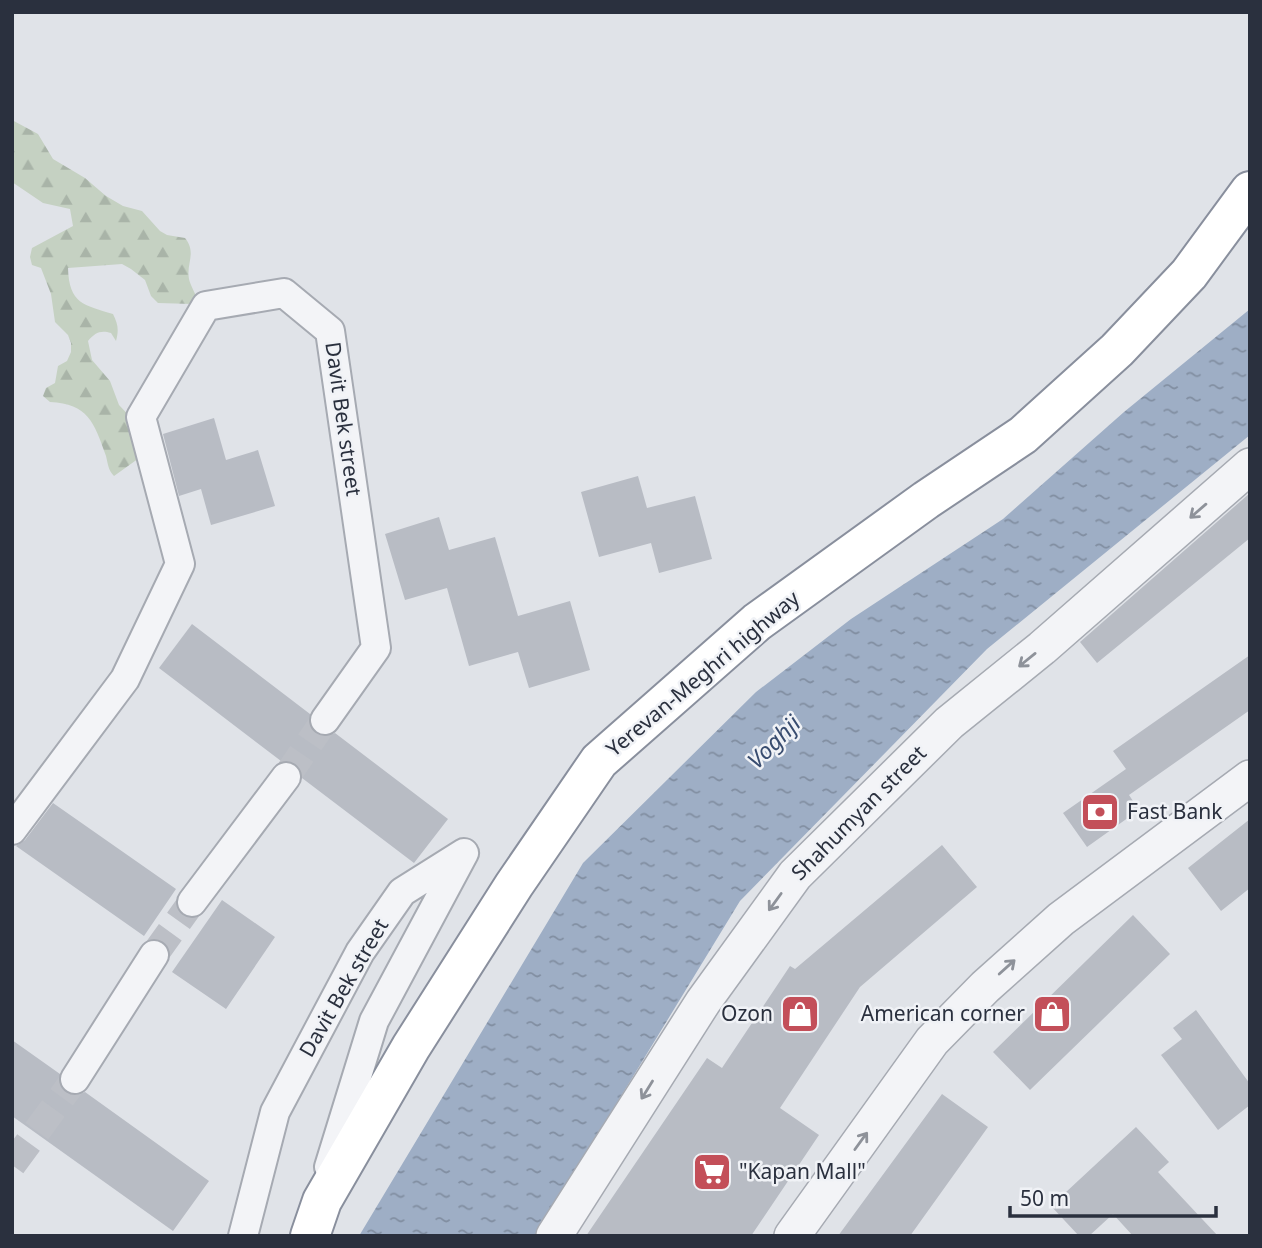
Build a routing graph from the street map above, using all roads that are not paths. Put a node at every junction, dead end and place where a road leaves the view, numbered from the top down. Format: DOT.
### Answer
graph roads {
  1 [pos="1250,191"];
  2 [pos="1250,466"];
  3 [pos="324,720"];
  4 [pos="286,777"];
  5 [pos="1250,778"];
  6 [pos="12,830"];
  7 [pos="192,902"];
  8 [pos="155,955"];
  9 [pos="75,1079"];
  10 [pos="316,1218"];
  11 [pos="243,1236"];
  12 [pos="554,1236"];
  13 [pos="792,1236"];
  1 -- 10 [label="highway, Yerevan-Meghri highway"];
  2 -- 12 [label="street, Shahumyan street, one-way"];
  3 -- 6 [label="street, Davit Bek street"];
  4 -- 7 [label="street"];
  13 -- 5 [label="street, one-way"];
  8 -- 9 [label="street"];
  10 -- 11 [label="street, Davit Bek street"];
}
